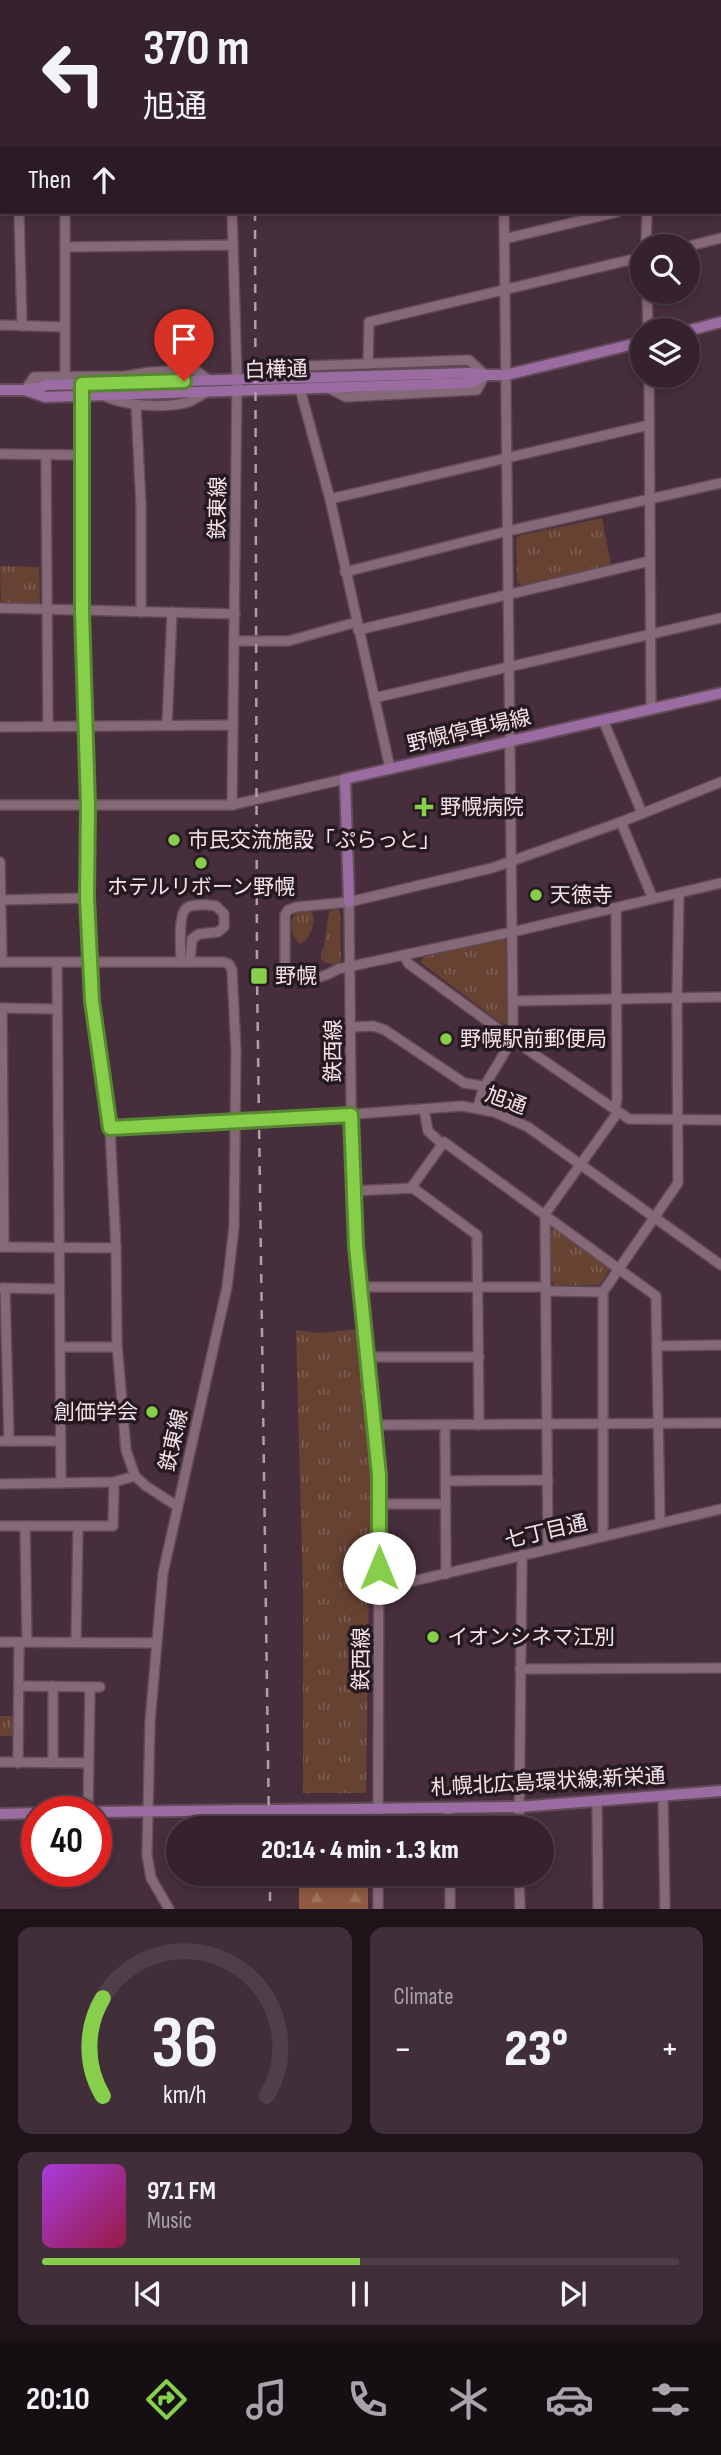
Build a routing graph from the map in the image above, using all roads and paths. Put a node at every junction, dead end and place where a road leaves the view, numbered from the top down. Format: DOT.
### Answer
graph roads {
  1 [pos="19,214"];
  2 [pos="65,214"];
  3 [pos="232,214"];
  4 [pos="504,214"];
  5 [pos="609,214"];
  6 [pos="647,214"];
  7 [pos="646,234"];
  8 [pos="721,238"];
  9 [pos="504,239"];
  10 [pos="700,243"];
  11 [pos="233,245"];
  12 [pos="65,247"];
  13 [pos="630,260"];
  14 [pos="505,289"];
  15 [pos="721,322"];
  16 [pos="0,325"];
  17 [pos="22,326"];
  18 [pos="65,327"];
  19 [pos="700,328"];
  20 [pos="630,345"];
  21 [pos="368,364"];
  22 [pos="485,375"];
  23 [pos="506,375"];
  24 [pos="65,376"];
  25 [pos="283,377"];
  26 [pos="209,380"];
  27 [pos="237,385"];
  28 [pos="649,388"];
  29 [pos="300,389"];
  30 [pos="0,390"];
  31 [pos="24,390"];
  32 [pos="81,390"];
  33 [pos="207,392"];
  34 [pos="102,395"];
  35 [pos="136,405"];
  36 [pos="649,425"];
  37 [pos="0,454"];
  38 [pos="46,455"];
  39 [pos="81,455"];
  40 [pos="507,460"];
  41 [pos="721,482"];
  42 [pos="650,498"];
  43 [pos="330,499"];
  44 [pos="508,531"];
  45 [pos="650,561"];
  46 [pos="345,572"];
  47 [pos="509,593"];
  48 [pos="0,608"];
  49 [pos="46,609"];
  50 [pos="82,610"];
  51 [pos="141,612"];
  52 [pos="172,612"];
  53 [pos="235,614"];
  54 [pos="721,618"];
  55 [pos="358,626"];
  56 [pos="650,634"];
  57 [pos="234,641"];
  58 [pos="509,666"];
  59 [pos="721,693"];
  60 [pos="374,698"];
  61 [pos="651,709"];
  62 [pos="603,720"];
  63 [pos="86,725"];
  64 [pos="167,725"];
  65 [pos="233,725"];
  66 [pos="48,726"];
  67 [pos="0,727"];
  68 [pos="510,741"];
  69 [pos="390,768"];
  70 [pos="345,779"];
  71 [pos="721,782"];
  72 [pos="0,805"];
  73 [pos="232,805"];
  74 [pos="88,806"];
  75 [pos="642,813"];
  76 [pos="621,822"];
  77 [pos="512,861"];
  78 [pos="0,862"];
  79 [pos="721,883"];
  80 [pos="679,893"];
  81 [pos="87,898"];
  82 [pos="653,899"];
  83 [pos="1,900"];
  84 [pos="349,902"];
  85 [pos="616,908"];
  86 [pos="512,932"];
  87 [pos="404,956"];
  88 [pos="57,961"];
  89 [pos="90,961"];
  90 [pos="1,962"];
  91 [pos="186,962"];
  92 [pos="350,967"];
  93 [pos="721,997"];
  94 [pos="677,998"];
  95 [pos="617,999"];
  96 [pos="513,1001"];
  97 [pos="1,1009"];
  98 [pos="57,1009"];
  99 [pos="351,1027"];
  100 [pos="512,1038"];
  101 [pos="483,1086"];
  102 [pos="478,1108"];
  103 [pos="424,1109"];
  104 [pos="617,1110"];
  105 [pos="351,1115"];
  106 [pos="677,1119"];
  107 [pos="721,1119"];
  108 [pos="235,1123"];
  109 [pos="110,1128"];
  110 [pos="442,1144"];
  111 [pos="579,1164"];
  112 [pos="411,1188"];
  113 [pos="352,1191"];
  114 [pos="545,1214"];
  115 [pos="654,1218"];
  116 [pos="2,1248"];
  117 [pos="59,1248"];
  118 [pos="116,1248"];
  119 [pos="721,1265"];
  120 [pos="619,1268"];
  121 [pos="360,1287"];
  122 [pos="478,1287"];
  123 [pos="3,1289"];
  124 [pos="60,1289"];
  125 [pos="546,1289"];
  126 [pos="603,1292"];
  127 [pos="721,1345"];
  128 [pos="657,1346"];
  129 [pos="60,1347"];
  130 [pos="117,1347"];
  131 [pos="367,1357"];
  132 [pos="479,1357"];
  133 [pos="660,1423"];
  134 [pos="721,1423"];
  135 [pos="547,1424"];
  136 [pos="604,1424"];
  137 [pos="445,1425"];
  138 [pos="480,1425"];
  139 [pos="374,1426"];
  140 [pos="5,1441"];
  141 [pos="61,1441"];
  142 [pos="135,1476"];
  143 [pos="548,1480"];
  144 [pos="445,1481"];
  145 [pos="114,1482"];
  146 [pos="61,1483"];
  147 [pos="0,1484"];
  148 [pos="379,1504"];
  149 [pos="445,1504"];
  150 [pos="177,1506"];
  151 [pos="721,1509"];
  152 [pos="660,1523"];
  153 [pos="0,1526"];
  154 [pos="25,1526"];
  155 [pos="78,1526"];
  156 [pos="603,1536"];
  157 [pos="548,1549"];
  158 [pos="522,1555"];
  159 [pos="446,1573"];
  160 [pos="379,1589"];
  161 [pos="0,1642"];
  162 [pos="23,1642"];
  163 [pos="76,1642"];
  164 [pos="156,1643"];
  165 [pos="721,1668"];
  166 [pos="520,1669"];
  167 [pos="19,1686"];
  168 [pos="53,1686"];
  169 [pos="90,1687"];
  170 [pos="100,1687"];
  171 [pos="0,1762"];
  172 [pos="18,1763"];
  173 [pos="53,1763"];
  174 [pos="89,1763"];
  175 [pos="721,1791"];
  176 [pos="88,1796"];
  177 [pos="663,1796"];
  178 [pos="597,1801"];
  179 [pos="518,1807"];
  180 [pos="448,1808"];
  181 [pos="377,1809"];
  182 [pos="148,1811"];
  183 [pos="112,1812"];
  184 [pos="21,1813"];
  185 [pos="0,1814"];
  186 [pos="377,1816"];
  187 [pos="448,1816"];
  188 [pos="518,1816"];
  189 [pos="378,1886"];
  190 [pos="450,1886"];
  191 [pos="519,1886"];
  192 [pos="169,1909"];
  193 [pos="378,1909"];
  194 [pos="450,1909"];
  195 [pos="520,1909"];
  196 [pos="598,1909"];
  197 [pos="665,1909"];
  1 -- 17 [label="street"];
  2 -- 12 [label="street"];
  3 -- 11 [label="street, 鉄東線"];
  4 -- 9 [label="street"];
  5 -- 9 [label="street"];
  6 -- 7 [label="street"];
  8 -- 10 [label="street"];
  9 -- 14 [label="street"];
  11 -- 12 [label="street"];
  11 -- 27 [label="street, 鉄東線"];
  12 -- 18 [label="street"];
  13 -- 14 [label="street"];
  14 -- 21 [label="street"];
  14 -- 23 [label="street"];
  15 -- 19 [label="main road"];
  16 -- 17 [label="street"];
  17 -- 18 [label="street"];
  18 -- 24 [label="street"];
  20 -- 23 [label="main road, 白樺通"];
  21 -- 22 [label="street"];
  21 -- 25 [label="street"];
  22 -- 23 [label="main road, 白樺通"];
  22 -- 25 [label="main road, 白樺通"];
  22 -- 29 [label="main road, 白樺通"];
  23 -- 40 [label="street"];
  24 -- 26 [label="street"];
  24 -- 31 [label="street"];
  25 -- 27 [label="main road, 白樺通"];
  26 -- 27 [label="main road, 白樺通"];
  26 -- 32 [label="main road, 白樺通"];
  27 -- 29 [label="main road, 白樺通"];
  27 -- 33 [label="main road, 白樺通"];
  27 -- 53 [label="street, 鉄東線"];
  28 -- 36 [label="street"];
  29 -- 43 [label="street"];
  30 -- 31 [label="main road, 白樺通"];
  31 -- 32 [label="main road, 白樺通"];
  32 -- 34 [label="main road, 白樺通"];
  32 -- 39 [label="street"];
  33 -- 34 [label="main road, 白樺通"];
  33 -- 35 [label="street"];
  34 -- 35 [label="street"];
  35 -- 51 [label="street"];
  36 -- 40 [label="street"];
  36 -- 42 [label="street"];
  37 -- 38 [label="street"];
  38 -- 39 [label="street"];
  38 -- 49 [label="street"];
  39 -- 50 [label="street"];
  40 -- 43 [label="street"];
  40 -- 44 [label="street"];
  41 -- 42 [label="street"];
  42 -- 44 [label="street"];
  42 -- 45 [label="street"];
  43 -- 46 [label="street"];
  44 -- 46 [label="street"];
  44 -- 47 [label="street"];
  45 -- 47 [label="street"];
  45 -- 56 [label="street"];
  46 -- 55 [label="street"];
  47 -- 55 [label="street"];
  47 -- 58 [label="street"];
  48 -- 49 [label="street"];
  49 -- 50 [label="street"];
  49 -- 66 [label="street"];
  50 -- 51 [label="street"];
  50 -- 63 [label="street"];
  51 -- 52 [label="street"];
  52 -- 53 [label="street"];
  52 -- 64 [label="street"];
  53 -- 57 [label="street, 鉄東線"];
  54 -- 56 [label="street"];
  55 -- 57 [label="street"];
  55 -- 60 [label="street"];
  56 -- 58 [label="street"];
  56 -- 61 [label="street"];
  57 -- 65 [label="street, 鉄東線"];
  58 -- 60 [label="street"];
  58 -- 68 [label="street"];
  59 -- 61 [label="main road, 野幌停車場線"];
  60 -- 69 [label="street"];
  61 -- 62 [label="main road, 野幌停車場線"];
  62 -- 68 [label="main road, 野幌停車場線"];
  62 -- 75 [label="street"];
  63 -- 64 [label="street"];
  63 -- 66 [label="street"];
  63 -- 74 [label="street"];
  64 -- 65 [label="street"];
  65 -- 73 [label="street, 鉄東線"];
  66 -- 67 [label="street"];
  68 -- 69 [label="main road, 野幌停車場線"];
  68 -- 77 [label="street"];
  69 -- 70 [label="main road, 野幌停車場線"];
  70 -- 73 [label="street"];
  70 -- 84 [label="main road"];
  71 -- 75 [label="street"];
  72 -- 74 [label="street"];
  73 -- 74 [label="street"];
  74 -- 81 [label="street"];
  75 -- 76 [label="street"];
  76 -- 77 [label="street"];
  76 -- 82 [label="street"];
  77 -- 84 [label="street"];
  77 -- 86 [label="street"];
  78 -- 83 [label="street"];
  79 -- 80 [label="street"];
  80 -- 82 [label="street"];
  80 -- 94 [label="street"];
  81 -- 83 [label="street"];
  81 -- 89 [label="street"];
  82 -- 85 [label="street"];
  83 -- 90 [label="street"];
  84 -- 92 [label="street, 鉄西線"];
  84 -- 92 [label="street"];
  85 -- 86 [label="street"];
  85 -- 95 [label="street"];
  86 -- 87 [label="street"];
  86 -- 96 [label="street"];
  87 -- 92 [label="street"];
  87 -- 100 [label="street"];
  88 -- 89 [label="street"];
  88 -- 90 [label="street"];
  88 -- 98 [label="street"];
  89 -- 91 [label="street"];
  89 -- 109 [label="street"];
  91 -- 91 [label="street"];
  91 -- 108 [label="street, 鉄東線"];
  92 -- 99 [label="street, 鉄西線"];
  93 -- 94 [label="street"];
  94 -- 95 [label="street"];
  94 -- 106 [label="street"];
  95 -- 96 [label="street"];
  95 -- 104 [label="street"];
  96 -- 100 [label="street"];
  97 -- 98 [label="street"];
  97 -- 116 [label="street"];
  98 -- 117 [label="street"];
  99 -- 101 [label="street"];
  99 -- 105 [label="street, 鉄西線"];
  100 -- 101 [label="street"];
  100 -- 104 [label="street"];
  101 -- 102 [label="street"];
  102 -- 103 [label="street, 旭通"];
  102 -- 111 [label="street, 旭通"];
  103 -- 105 [label="street, 旭通"];
  103 -- 110 [label="street"];
  104 -- 106 [label="street"];
  104 -- 111 [label="street"];
  105 -- 108 [label="street, 旭通"];
  105 -- 113 [label="street, 鉄西線"];
  106 -- 107 [label="street"];
  106 -- 115 [label="street"];
  108 -- 109 [label="street, 旭通"];
  108 -- 150 [label="street, 鉄東線"];
  109 -- 118 [label="street"];
  110 -- 112 [label="street"];
  110 -- 114 [label="street"];
  111 -- 114 [label="street"];
  111 -- 115 [label="street, 旭通"];
  112 -- 113 [label="street"];
  112 -- 122 [label="street"];
  113 -- 121 [label="street, 鉄西線"];
  114 -- 120 [label="street"];
  114 -- 125 [label="street"];
  115 -- 119 [label="street, 旭通"];
  115 -- 120 [label="street"];
  116 -- 117 [label="street"];
  117 -- 118 [label="street"];
  117 -- 124 [label="street"];
  118 -- 130 [label="street"];
  120 -- 126 [label="street"];
  120 -- 128 [label="street"];
  121 -- 122 [label="street"];
  121 -- 131 [label="street, 鉄西線"];
  122 -- 125 [label="street"];
  122 -- 132 [label="street"];
  123 -- 124 [label="street"];
  123 -- 140 [label="street"];
  124 -- 129 [label="street"];
  125 -- 126 [label="street"];
  125 -- 135 [label="street"];
  126 -- 136 [label="street"];
  127 -- 128 [label="street"];
  128 -- 133 [label="street"];
  129 -- 130 [label="street"];
  129 -- 141 [label="street"];
  130 -- 142 [label="street"];
  131 -- 132 [label="street"];
  131 -- 139 [label="street, 鉄西線"];
  132 -- 138 [label="street"];
  133 -- 134 [label="street"];
  133 -- 136 [label="street"];
  133 -- 152 [label="street"];
  135 -- 136 [label="street"];
  135 -- 138 [label="street"];
  135 -- 143 [label="street"];
  136 -- 156 [label="street"];
  137 -- 138 [label="street"];
  137 -- 139 [label="street"];
  137 -- 144 [label="street"];
  139 -- 148 [label="street, 鉄西線"];
  140 -- 141 [label="street"];
  141 -- 146 [label="street"];
  142 -- 145 [label="street"];
  142 -- 150 [label="street"];
  143 -- 144 [label="street"];
  143 -- 157 [label="street"];
  144 -- 149 [label="street"];
  145 -- 146 [label="street"];
  145 -- 155 [label="street"];
  146 -- 147 [label="street"];
  148 -- 149 [label="street"];
  148 -- 160 [label="street, 鉄西線"];
  149 -- 159 [label="street"];
  150 -- 164 [label="street, 鉄東線"];
  151 -- 152 [label="street, 七丁目通"];
  152 -- 156 [label="street, 七丁目通"];
  153 -- 154 [label="street"];
  154 -- 155 [label="street"];
  154 -- 162 [label="street"];
  155 -- 163 [label="street"];
  156 -- 157 [label="street, 七丁目通"];
  157 -- 158 [label="street, 七丁目通"];
  158 -- 159 [label="street, 七丁目通"];
  158 -- 166 [label="street"];
  159 -- 160 [label="street, 七丁目通"];
  160 -- 181 [label="street, 鉄西線"];
  161 -- 162 [label="street"];
  162 -- 163 [label="street"];
  162 -- 167 [label="street"];
  163 -- 164 [label="street"];
  164 -- 182 [label="street, 鉄東線"];
  165 -- 166 [label="street"];
  166 -- 179 [label="street"];
  167 -- 168 [label="street"];
  167 -- 172 [label="street"];
  168 -- 169 [label="street"];
  168 -- 173 [label="street"];
  169 -- 170 [label="street"];
  169 -- 174 [label="street"];
  171 -- 172 [label="street"];
  172 -- 173 [label="street"];
  173 -- 174 [label="street"];
  174 -- 176 [label="street"];
  175 -- 177 [label="main road, 札幌北広島環状線;新栄通"];
  177 -- 178 [label="main road, 札幌北広島環状線;新栄通"];
  177 -- 197 [label="street"];
  178 -- 179 [label="main road, 札幌北広島環状線;新栄通"];
  178 -- 196 [label="street"];
  179 -- 180 [label="main road, 札幌北広島環状線;新栄通"];
  179 -- 188 [label="street"];
  180 -- 181 [label="main road, 札幌北広島環状線;新栄通"];
  180 -- 187 [label="street"];
  181 -- 182 [label="main road, 札幌北広島環状線;新栄通"];
  181 -- 186 [label="street, 鉄西線"];
  182 -- 183 [label="main road, 札幌北広島環状線;新栄通"];
  182 -- 192 [label="street, 鉄東線"];
  184 -- 185 [label="main road"];
  189 -- 193 [label="street"];
  190 -- 194 [label="street"];
  191 -- 195 [label="street"];
}
